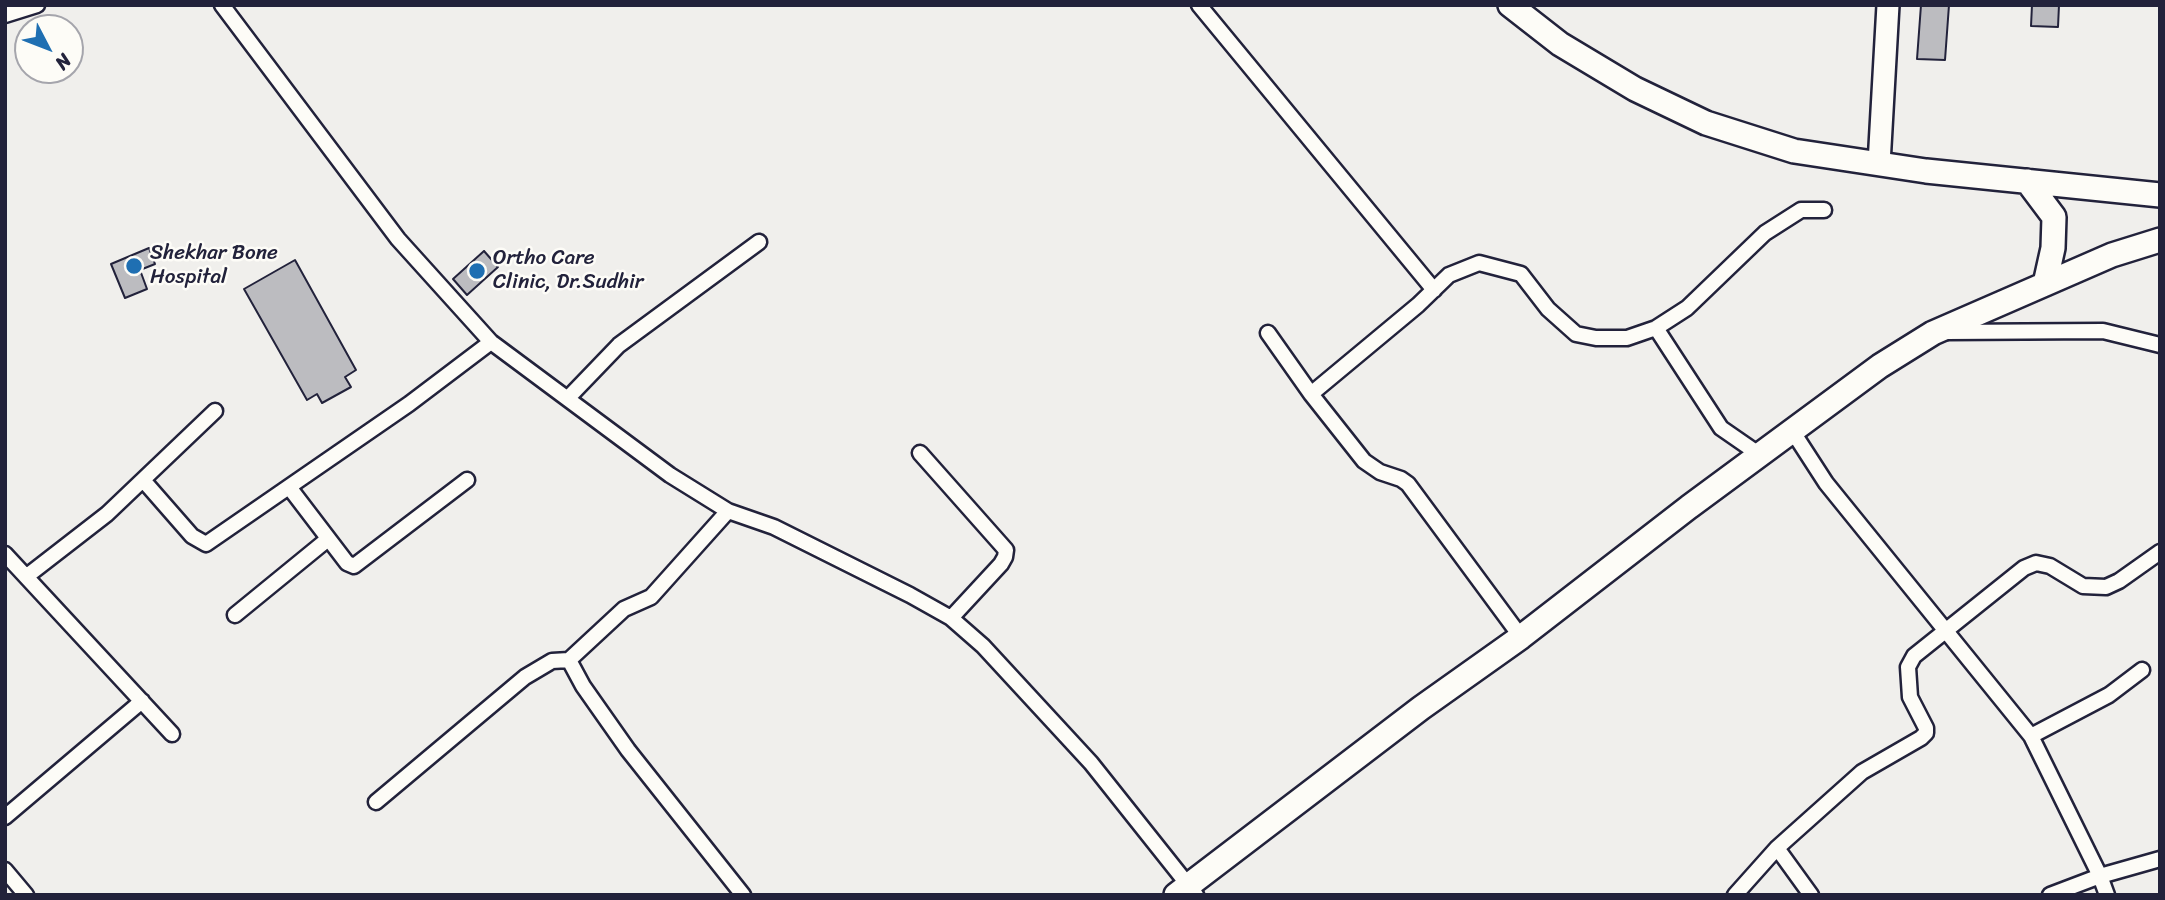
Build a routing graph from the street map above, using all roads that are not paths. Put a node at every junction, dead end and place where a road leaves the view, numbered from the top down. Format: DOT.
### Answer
graph roads {
  1 [pos="37,5"];
  2 [pos="213,5"];
  3 [pos="222,5"];
  4 [pos="1199,5"];
  5 [pos="1510,5"];
  6 [pos="1888,5"];
  7 [pos="5,15"];
  8 [pos="1879,164"];
  9 [pos="354,181"];
  10 [pos="2027,181"];
  11 [pos="2160,195"];
  12 [pos="1824,210"];
  13 [pos="2160,240"];
  14 [pos="759,242"];
  15 [pos="2045,284"];
  16 [pos="1434,290"];
  17 [pos="1656,328"];
  18 [pos="1933,332"];
  19 [pos="1268,333"];
  20 [pos="491,342"];
  21 [pos="2160,345"];
  22 [pos="1311,394"];
  23 [pos="568,398"];
  24 [pos="215,411"];
  25 [pos="1793,432"];
  26 [pos="920,453"];
  27 [pos="1760,455"];
  28 [pos="143,480"];
  29 [pos="467,480"];
  30 [pos="289,486"];
  31 [pos="728,510"];
  32 [pos="328,539"];
  33 [pos="2160,552"];
  34 [pos="5,554"];
  35 [pos="27,576"];
  36 [pos="235,615"];
  37 [pos="951,618"];
  38 [pos="1947,631"];
  39 [pos="1521,638"];
  40 [pos="569,660"];
  41 [pos="2142,670"];
  42 [pos="142,701"];
  43 [pos="172,734"];
  44 [pos="2031,736"];
  45 [pos="376,802"];
  46 [pos="5,817"];
  47 [pos="1777,848"];
  48 [pos="2160,859"];
  49 [pos="5,870"];
  50 [pos="2100,876"];
  51 [pos="1187,892"];
  52 [pos="26,895"];
  53 [pos="743,895"];
  54 [pos="1735,895"];
  55 [pos="1811,895"];
  56 [pos="2050,895"];
  57 [pos="2106,895"];
  1 -- 7 [label="street"];
  2 -- 9 [label="street"];
  3 -- 9 [label="street"];
  4 -- 16 [label="street"];
  5 -- 8 [label="main road"];
  6 -- 8 [label="street"];
  8 -- 10 [label="main road"];
  9 -- 20 [label="street"];
  10 -- 11 [label="main road"];
  10 -- 15 [label="main road"];
  12 -- 17 [label="street"];
  13 -- 15 [label="main road"];
  14 -- 23 [label="street"];
  15 -- 18 [label="main road"];
  16 -- 17 [label="street"];
  16 -- 22 [label="street"];
  17 -- 27 [label="street"];
  18 -- 21 [label="street"];
  18 -- 25 [label="main road"];
  19 -- 22 [label="street"];
  20 -- 23 [label="street"];
  20 -- 30 [label="street"];
  22 -- 39 [label="street"];
  23 -- 31 [label="street"];
  24 -- 28 [label="street"];
  25 -- 27 [label="main road"];
  25 -- 38 [label="street"];
  26 -- 37 [label="street"];
  27 -- 39 [label="main road"];
  28 -- 30 [label="street"];
  28 -- 35 [label="street"];
  29 -- 32 [label="street"];
  30 -- 32 [label="street"];
  31 -- 37 [label="street"];
  31 -- 40 [label="street"];
  32 -- 36 [label="street"];
  33 -- 38 [label="street"];
  34 -- 35 [label="street"];
  35 -- 42 [label="street"];
  37 -- 51 [label="street"];
  38 -- 44 [label="street"];
  38 -- 47 [label="street"];
  39 -- 51 [label="main road"];
  40 -- 45 [label="street"];
  40 -- 53 [label="street"];
  41 -- 44 [label="street"];
  42 -- 43 [label="street"];
  42 -- 46 [label="street"];
  44 -- 50 [label="street"];
  47 -- 54 [label="street"];
  47 -- 55 [label="street"];
  48 -- 50 [label="street"];
  49 -- 52 [label="street"];
  50 -- 56 [label="street"];
  50 -- 57 [label="street"];
}
